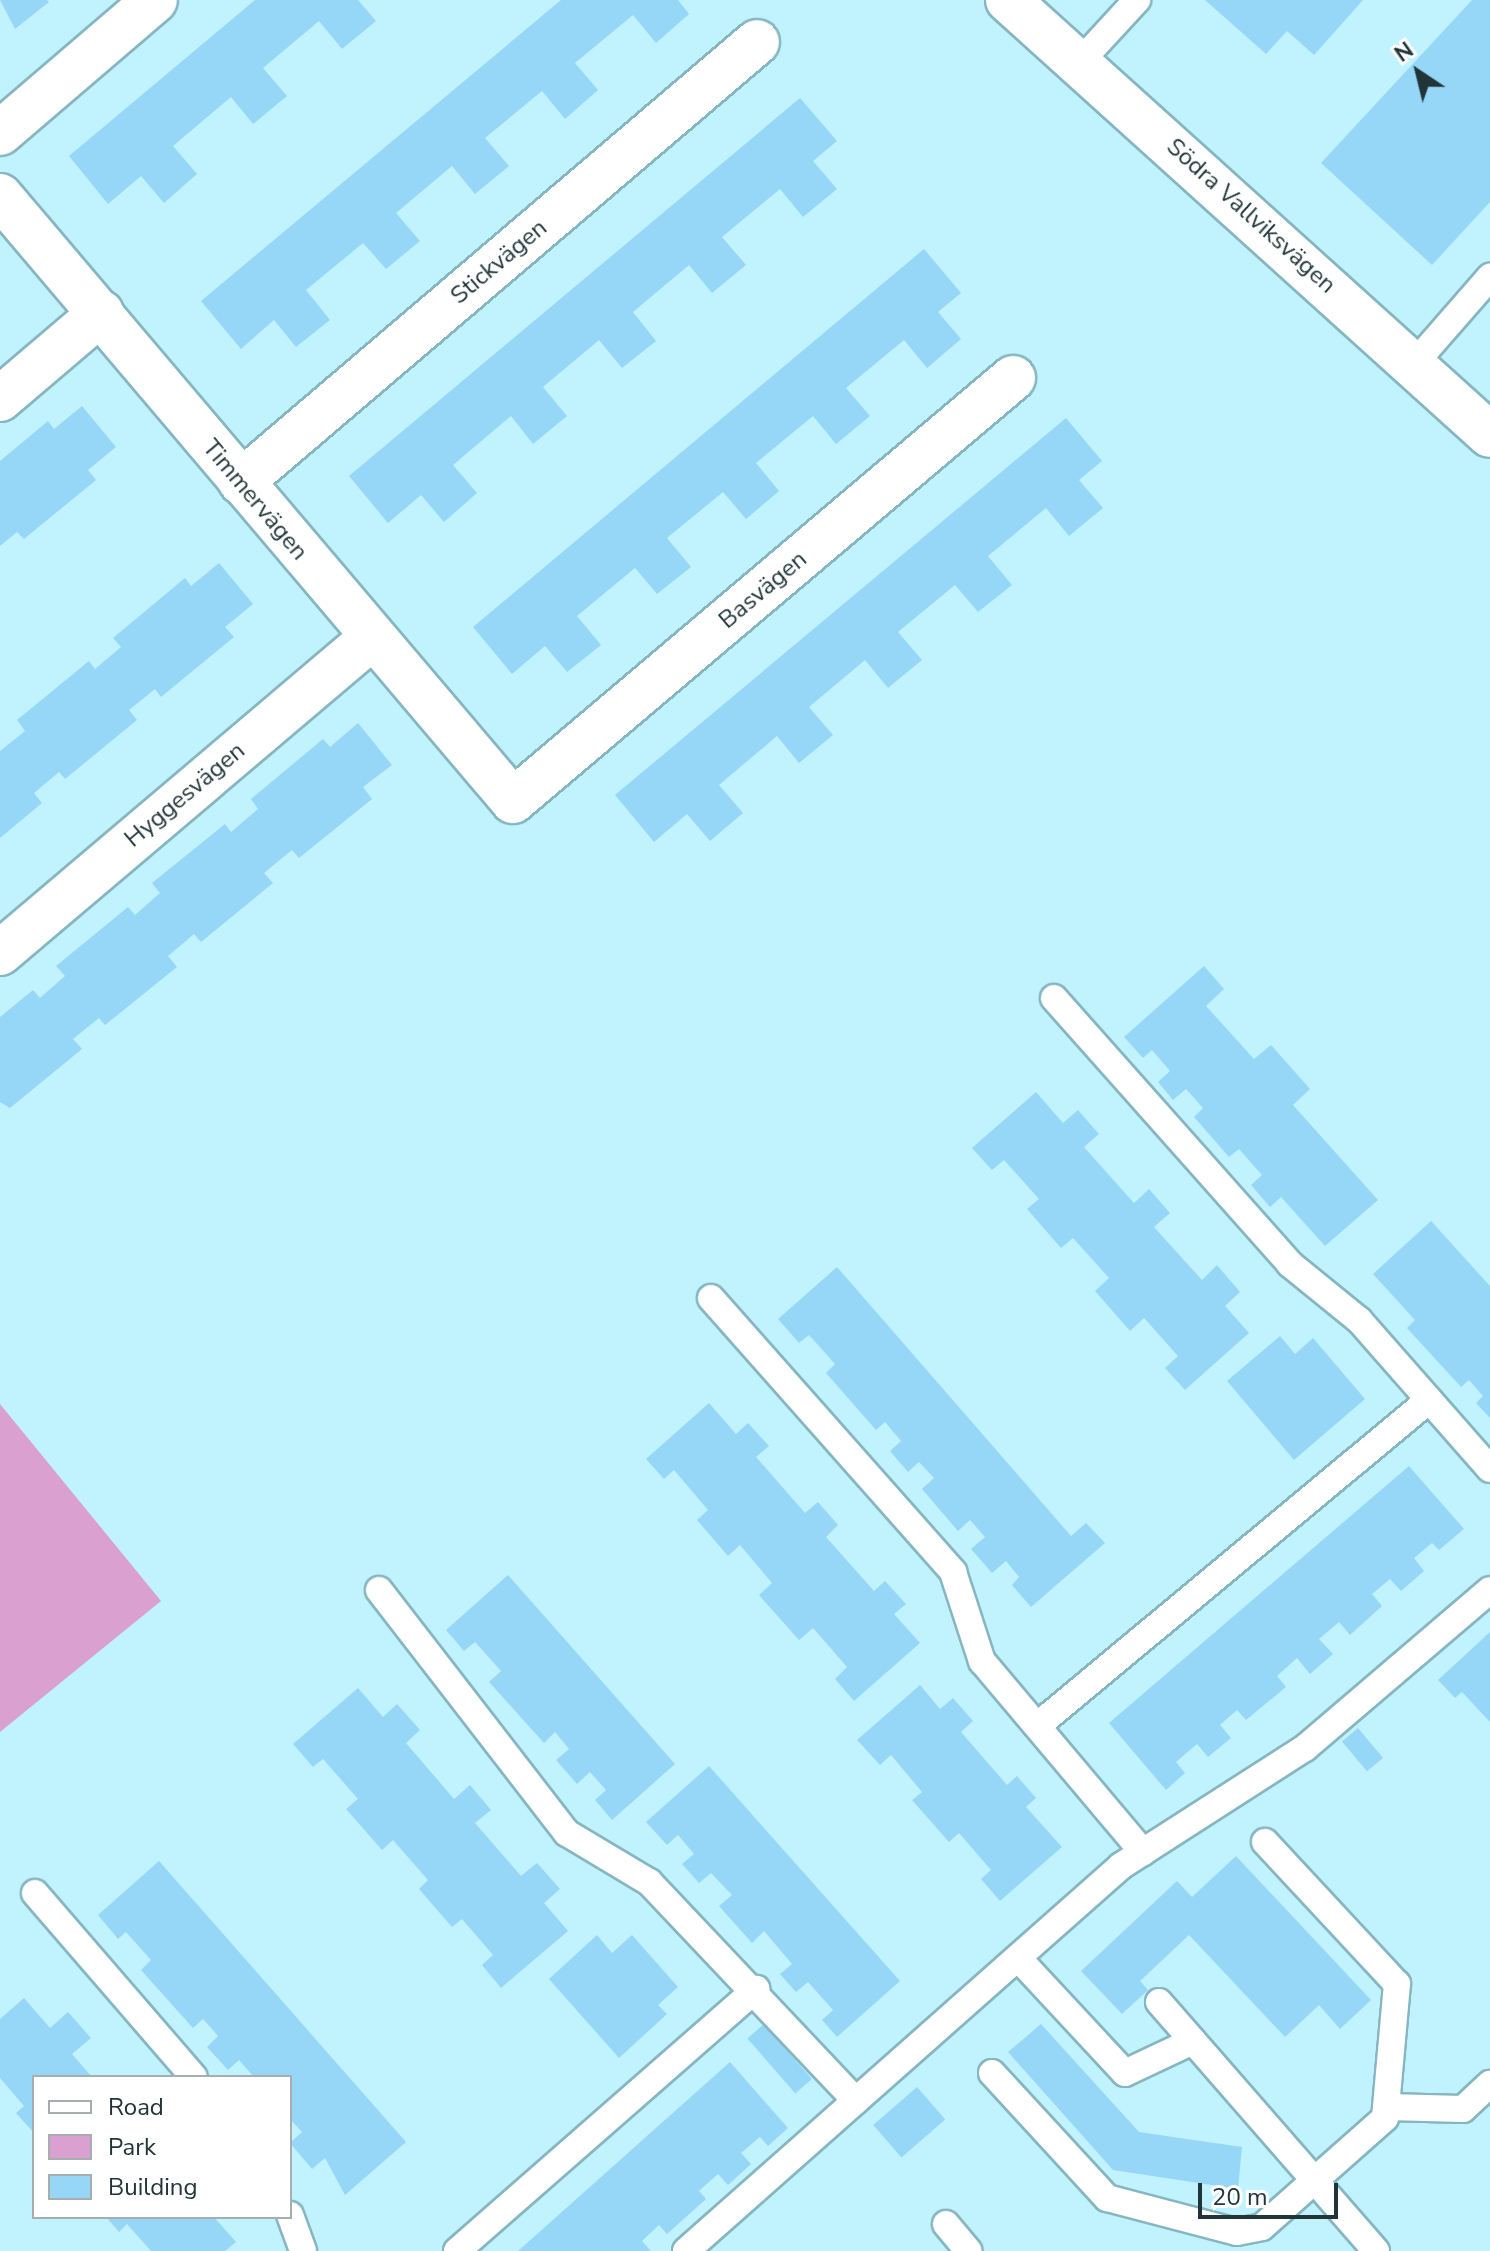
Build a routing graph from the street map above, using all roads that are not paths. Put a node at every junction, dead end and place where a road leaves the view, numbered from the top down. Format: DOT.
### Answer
graph roads {
  1 [pos="155,0"];
  2 [pos="1008,0"];
  3 [pos="1137,0"];
  4 [pos="757,42"];
  5 [pos="1079,63"];
  6 [pos="0,133"];
  7 [pos="0,196"];
  8 [pos="1490,277"];
  9 [pos="101,313"];
  10 [pos="1414,364"];
  11 [pos="1013,378"];
  12 [pos="0,399"];
  13 [pos="1490,435"];
  14 [pos="241,482"];
  15 [pos="371,638"];
  16 [pos="513,801"];
  17 [pos="0,953"];
  18 [pos="1054,998"];
  19 [pos="711,1298"];
  20 [pos="1429,1400"];
  21 [pos="1490,1469"];
  22 [pos="379,1590"];
  23 [pos="1490,1590"];
  24 [pos="1037,1726"];
  25 [pos="1265,1842"];
  26 [pos="1143,1852"];
  27 [pos="35,1893"];
  28 [pos="1018,1958"];
  29 [pos="756,1989"];
  30 [pos="1159,2002"];
  31 [pos="1193,2041"];
  32 [pos="992,2073"];
  33 [pos="192,2075"];
  34 [pos="1490,2084"];
  35 [pos="856,2101"];
  36 [pos="1388,2107"];
  37 [pos="1314,2180"];
  38 [pos="291,2219"];
  39 [pos="946,2224"];
  40 [pos="1254,2240"];
  41 [pos="303,2251"];
  42 [pos="457,2251"];
  43 [pos="686,2251"];
  44 [pos="969,2251"];
  45 [pos="1376,2251"];
  1 -- 6 [label="street"];
  2 -- 5 [label="street, Södra Vallviksvägen"];
  3 -- 5 [label="lane"];
  4 -- 14 [label="street, Stickvägen"];
  5 -- 10 [label="street, Södra Vallviksvägen"];
  7 -- 9 [label="street, Timmervägen"];
  8 -- 10 [label="lane"];
  9 -- 12 [label="street"];
  9 -- 14 [label="street, Timmervägen"];
  10 -- 13 [label="street, Södra Vallviksvägen"];
  11 -- 16 [label="street, Basvägen"];
  14 -- 15 [label="street, Timmervägen"];
  15 -- 16 [label="street, Timmervägen"];
  15 -- 17 [label="street, Hyggesvägen"];
  18 -- 20 [label="lane"];
  19 -- 24 [label="lane"];
  20 -- 21 [label="lane"];
  20 -- 24 [label="lane"];
  22 -- 29 [label="lane"];
  23 -- 26 [label="lane"];
  24 -- 26 [label="lane"];
  25 -- 36 [label="lane"];
  26 -- 28 [label="lane"];
  27 -- 33 [label="lane"];
  28 -- 31 [label="lane"];
  28 -- 35 [label="lane"];
  29 -- 35 [label="lane"];
  29 -- 42 [label="lane"];
  30 -- 31 [label="lane"];
  31 -- 37 [label="lane"];
  32 -- 40 [label="lane"];
  34 -- 36 [label="lane"];
  35 -- 43 [label="lane"];
  36 -- 37 [label="lane"];
  37 -- 40 [label="lane"];
  37 -- 45 [label="lane"];
  38 -- 41 [label="lane"];
  39 -- 44 [label="lane"];
}
